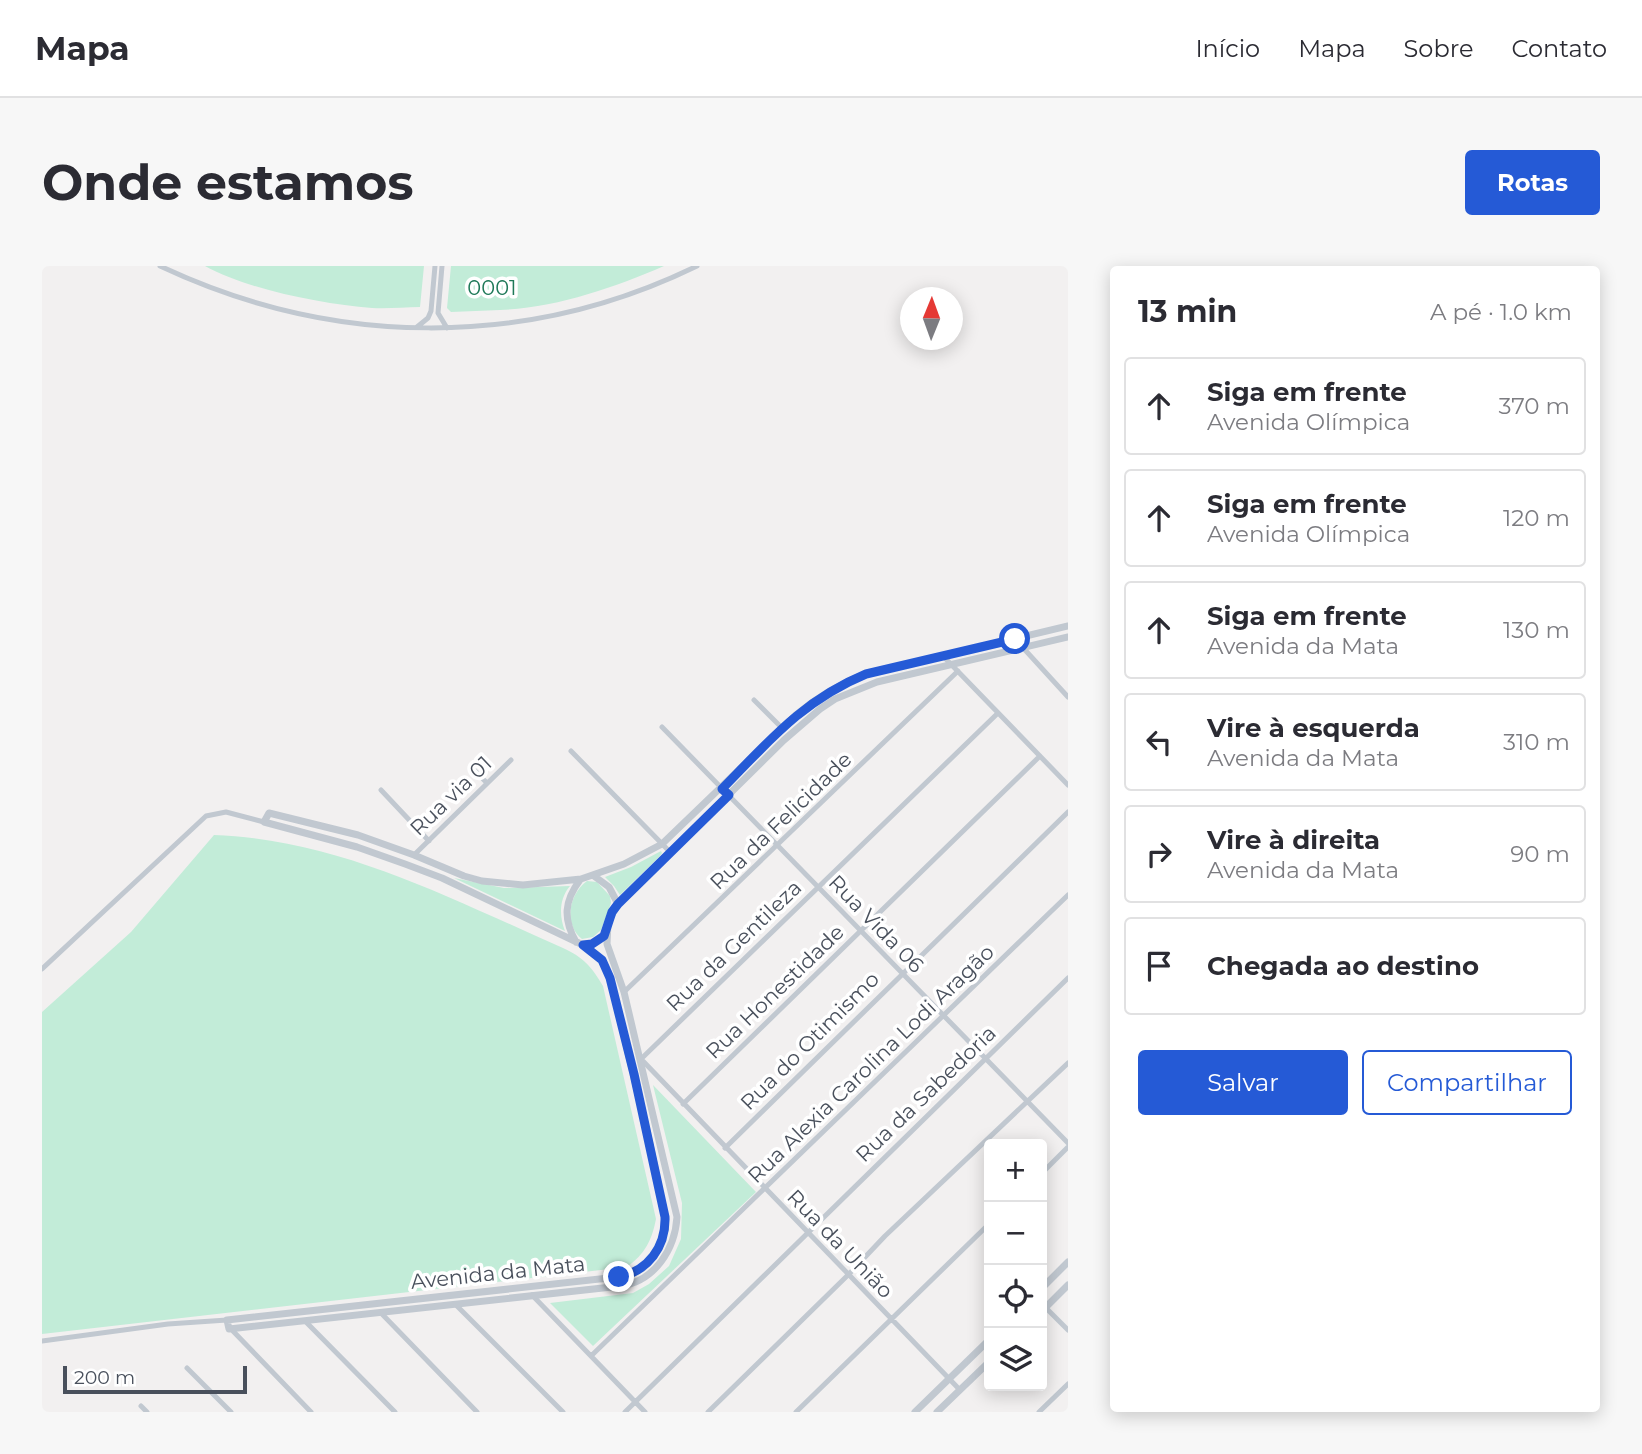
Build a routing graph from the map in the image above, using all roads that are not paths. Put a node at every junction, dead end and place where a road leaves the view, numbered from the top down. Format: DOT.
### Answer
graph roads {
  1 [pos="160,266"];
  2 [pos="435,266"];
  3 [pos="442,266"];
  4 [pos="697,266"];
  5 [pos="417,327"];
  6 [pos="447,328"];
  7 [pos="1068,626"];
  8 [pos="1068,637"];
  9 [pos="1015,639"];
  10 [pos="1022,649"];
  11 [pos="943,656"];
  12 [pos="951,664"];
  13 [pos="958,671"];
  14 [pos="1068,697"];
  15 [pos="754,700"];
  16 [pos="998,713"];
  17 [pos="662,727"];
  18 [pos="782,728"];
  19 [pos="571,751"];
  20 [pos="1040,756"];
  21 [pos="511,760"];
  22 [pos="471,767"];
  23 [pos="487,783"];
  24 [pos="1068,785"];
  25 [pos="722,789"];
  26 [pos="381,790"];
  27 [pos="729,795"];
  28 [pos="1068,812"];
  29 [pos="264,822"];
  30 [pos="429,841"];
  31 [pos="662,844"];
  32 [pos="778,846"];
  33 [pos="671,852"];
  34 [pos="414,855"];
  35 [pos="594,876"];
  36 [pos="581,879"];
  37 [pos="818,887"];
  38 [pos="1068,895"];
  39 [pos="618,904"];
  40 [pos="860,931"];
  41 [pos="606,934"];
  42 [pos="580,943"];
  43 [pos="42,970"];
  44 [pos="901,973"];
  45 [pos="1068,978"];
  46 [pos="624,992"];
  47 [pos="944,1016"];
  48 [pos="642,1058"];
  49 [pos="985,1060"];
  50 [pos="1068,1063"];
  51 [pos="1027,1103"];
  52 [pos="682,1104"];
  53 [pos="1068,1145"];
  54 [pos="725,1148"];
  55 [pos="1047,1168"];
  56 [pos="765,1189"];
  57 [pos="984,1229"];
  58 [pos="806,1232"];
  59 [pos="1068,1262"];
  60 [pos="849,1275"];
  61 [pos="1047,1283"];
  62 [pos="1068,1284"];
  63 [pos="525,1287"];
  64 [pos="534,1296"];
  65 [pos="1047,1304"];
  66 [pos="456,1305"];
  67 [pos="1047,1312"];
  68 [pos="381,1313"];
  69 [pos="227,1320"];
  70 [pos="892,1320"];
  71 [pos="305,1321"];
  72 [pos="231,1329"];
  73 [pos="1068,1330"];
  74 [pos="42,1341"];
  75 [pos="984,1345"];
  76 [pos="591,1356"];
  77 [pos="984,1367"];
  78 [pos="187,1368"];
  79 [pos="950,1379"];
  80 [pos="1068,1384"];
  81 [pos="960,1390"];
  82 [pos="635,1402"];
  83 [pos="141,1405"];
  84 [pos="147,1412"];
  85 [pos="232,1412"];
  86 [pos="312,1412"];
  87 [pos="395,1412"];
  88 [pos="477,1412"];
  89 [pos="562,1412"];
  90 [pos="625,1412"];
  91 [pos="645,1412"];
  92 [pos="708,1412"];
  93 [pos="796,1412"];
  94 [pos="915,1412"];
  95 [pos="937,1412"];
  96 [pos="1039,1412"];
  1 -- 5 [label="street"];
  2 -- 5 [label="street"];
  3 -- 6 [label="street"];
  4 -- 6 [label="street"];
  5 -- 6 [label="street"];
  7 -- 9 [label="street"];
  8 -- 10 [label="street"];
  9 -- 10 [label="street"];
  9 -- 11 [label="street"];
  10 -- 12 [label="street"];
  10 -- 14 [label="street"];
  11 -- 12 [label="street"];
  11 -- 18 [label="street"];
  12 -- 13 [label="street"];
  12 -- 27 [label="street"];
  13 -- 16 [label="street"];
  13 -- 32 [label="street, Rua da Felicidade"];
  15 -- 18 [label="street"];
  16 -- 20 [label="street"];
  16 -- 37 [label="street, Rua da Gentileza"];
  17 -- 25 [label="street, Rua Vida 06"];
  18 -- 25 [label="street"];
  19 -- 31 [label="street"];
  20 -- 24 [label="street"];
  20 -- 40 [label="street, Rua Honestidade"];
  21 -- 23 [label="street, Rua via 01"];
  22 -- 23 [label="street"];
  23 -- 30 [label="street, Rua via 01"];
  25 -- 27 [label="street, Rua Vida 06"];
  25 -- 31 [label="street"];
  26 -- 30 [label="street"];
  27 -- 32 [label="street, Rua Vida 06"];
  27 -- 33 [label="street"];
  28 -- 44 [label="street, Rua do Otimismo"];
  29 -- 34 [label="street"];
  29 -- 42 [label="street, Avenida da Mata"];
  29 -- 43 [label="street"];
  30 -- 34 [label="street, Rua via 01"];
  31 -- 33 [label="street"];
  31 -- 35 [label="street"];
  32 -- 37 [label="street, Rua Vida 06"];
  32 -- 46 [label="street, Rua da Felicidade"];
  33 -- 39 [label="street"];
  34 -- 36 [label="street"];
  35 -- 36 [label="street"];
  35 -- 39 [label="street"];
  36 -- 42 [label="street"];
  37 -- 40 [label="street, Rua Vida 06"];
  37 -- 48 [label="street, Rua da Gentileza"];
  38 -- 47 [label="street, Rua Alexia Carolina Lodi Aragão"];
  39 -- 41 [label="street"];
  40 -- 44 [label="street, Rua Vida 06"];
  40 -- 52 [label="street, Rua Honestidade"];
  41 -- 42 [label="street"];
  41 -- 46 [label="street, Avenida da Mata"];
  42 -- 63 [label="street, Avenida da Mata"];
  44 -- 47 [label="street, Rua Vida 06"];
  44 -- 54 [label="street, Rua do Otimismo"];
  45 -- 49 [label="street, Rua da Sabedoria"];
  46 -- 48 [label="street, Avenida da Mata"];
  47 -- 49 [label="street, Rua Vida 06"];
  47 -- 56 [label="street, Rua Alexia Carolina Lodi Aragão"];
  48 -- 52 [label="street, Rua da União"];
  48 -- 64 [label="street, Avenida da Mata"];
  49 -- 51 [label="street, Rua Vida 06"];
  49 -- 58 [label="street, Rua da Sabedoria"];
  50 -- 51 [label="street"];
  51 -- 53 [label="street, Rua Vida 06"];
  51 -- 60 [label="street"];
  52 -- 54 [label="street, Rua da União"];
  53 -- 55 [label="street"];
  54 -- 56 [label="street, Rua da União"];
  56 -- 58 [label="street, Rua da União"];
  56 -- 76 [label="street, Rua Alexia Carolina Lodi Aragão"];
  57 -- 70 [label="street"];
  58 -- 60 [label="street, Rua da União"];
  58 -- 82 [label="street, Rua da Sabedoria"];
  59 -- 61 [label="street"];
  60 -- 70 [label="street, Rua da União"];
  60 -- 92 [label="street"];
  62 -- 65 [label="street"];
  63 -- 64 [label="street"];
  63 -- 69 [label="street, Avenida da Mata"];
  64 -- 66 [label="street, Avenida da Mata"];
  64 -- 76 [label="street"];
  66 -- 68 [label="street, Avenida da Mata"];
  66 -- 89 [label="street"];
  67 -- 73 [label="street"];
  68 -- 71 [label="street, Avenida da Mata"];
  68 -- 88 [label="street"];
  69 -- 72 [label="street"];
  69 -- 74 [label="street"];
  70 -- 79 [label="street, Rua da União"];
  70 -- 93 [label="street"];
  71 -- 72 [label="street, Avenida da Mata"];
  71 -- 87 [label="street"];
  72 -- 86 [label="street"];
  75 -- 79 [label="street"];
  76 -- 82 [label="street"];
  77 -- 81 [label="street"];
  78 -- 85 [label="street"];
  79 -- 81 [label="street, Rua da União"];
  79 -- 94 [label="street"];
  80 -- 96 [label="street"];
  81 -- 95 [label="street"];
  82 -- 90 [label="street, Rua da Sabedoria"];
  82 -- 91 [label="street"];
  83 -- 84 [label="street"];
}
